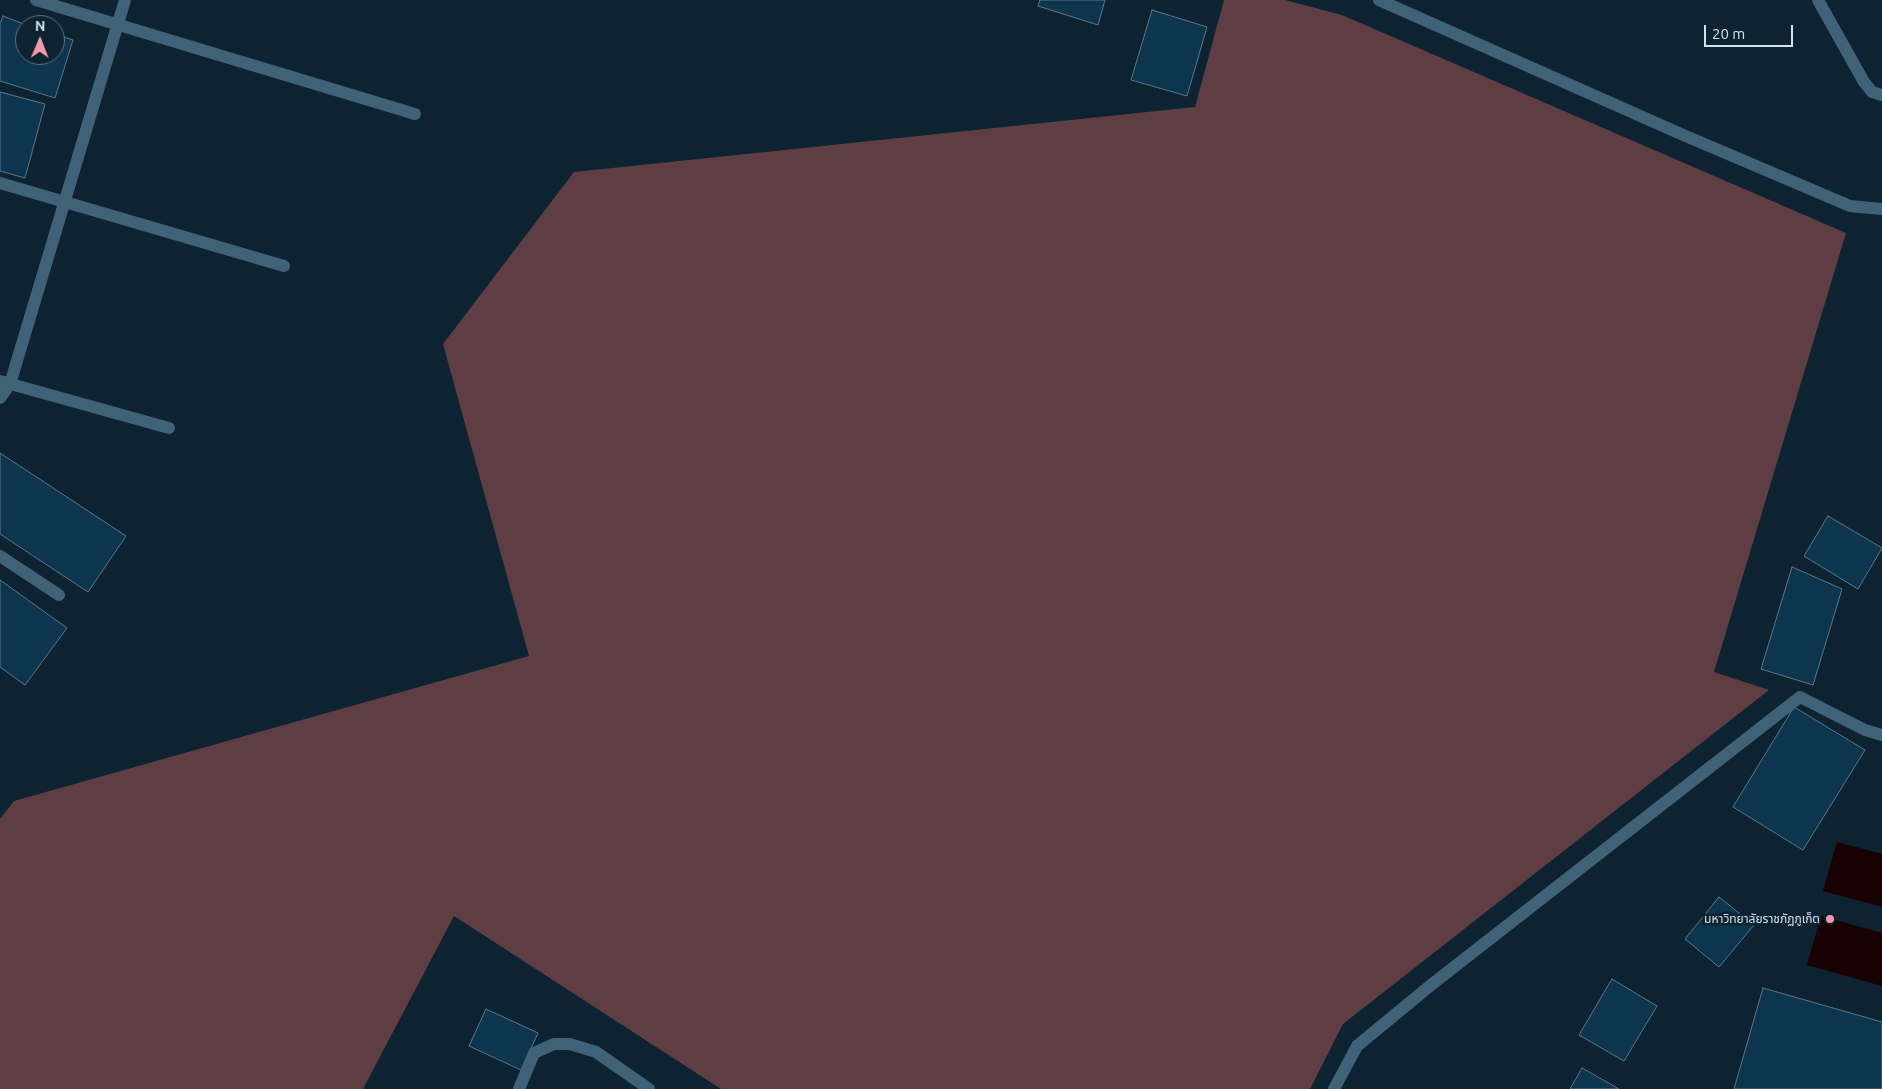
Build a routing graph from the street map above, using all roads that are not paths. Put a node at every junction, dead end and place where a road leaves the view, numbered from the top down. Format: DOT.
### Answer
graph roads {
  1 [pos="36,0"];
  2 [pos="125,0"];
  3 [pos="1379,0"];
  4 [pos="1818,0"];
  5 [pos="117,26"];
  6 [pos="1882,95"];
  7 [pos="415,114"];
  8 [pos="0,184"];
  9 [pos="64,203"];
  10 [pos="1882,210"];
  11 [pos="284,266"];
  12 [pos="5,382"];
  13 [pos="0,398"];
  14 [pos="169,428"];
  15 [pos="0,556"];
  16 [pos="60,596"];
  17 [pos="1882,734"];
  18 [pos="519,1089"];
  19 [pos="649,1089"];
  20 [pos="1334,1089"];
  1 -- 5 [label="street"];
  2 -- 5 [label="street"];
  3 -- 10 [label="street"];
  4 -- 6 [label="street"];
  5 -- 7 [label="street"];
  5 -- 9 [label="street"];
  8 -- 9 [label="street"];
  9 -- 11 [label="street"];
  9 -- 12 [label="street"];
  12 -- 13 [label="street"];
  12 -- 14 [label="street"];
  15 -- 16 [label="street"];
  17 -- 20 [label="street"];
  18 -- 19 [label="street"];
}
